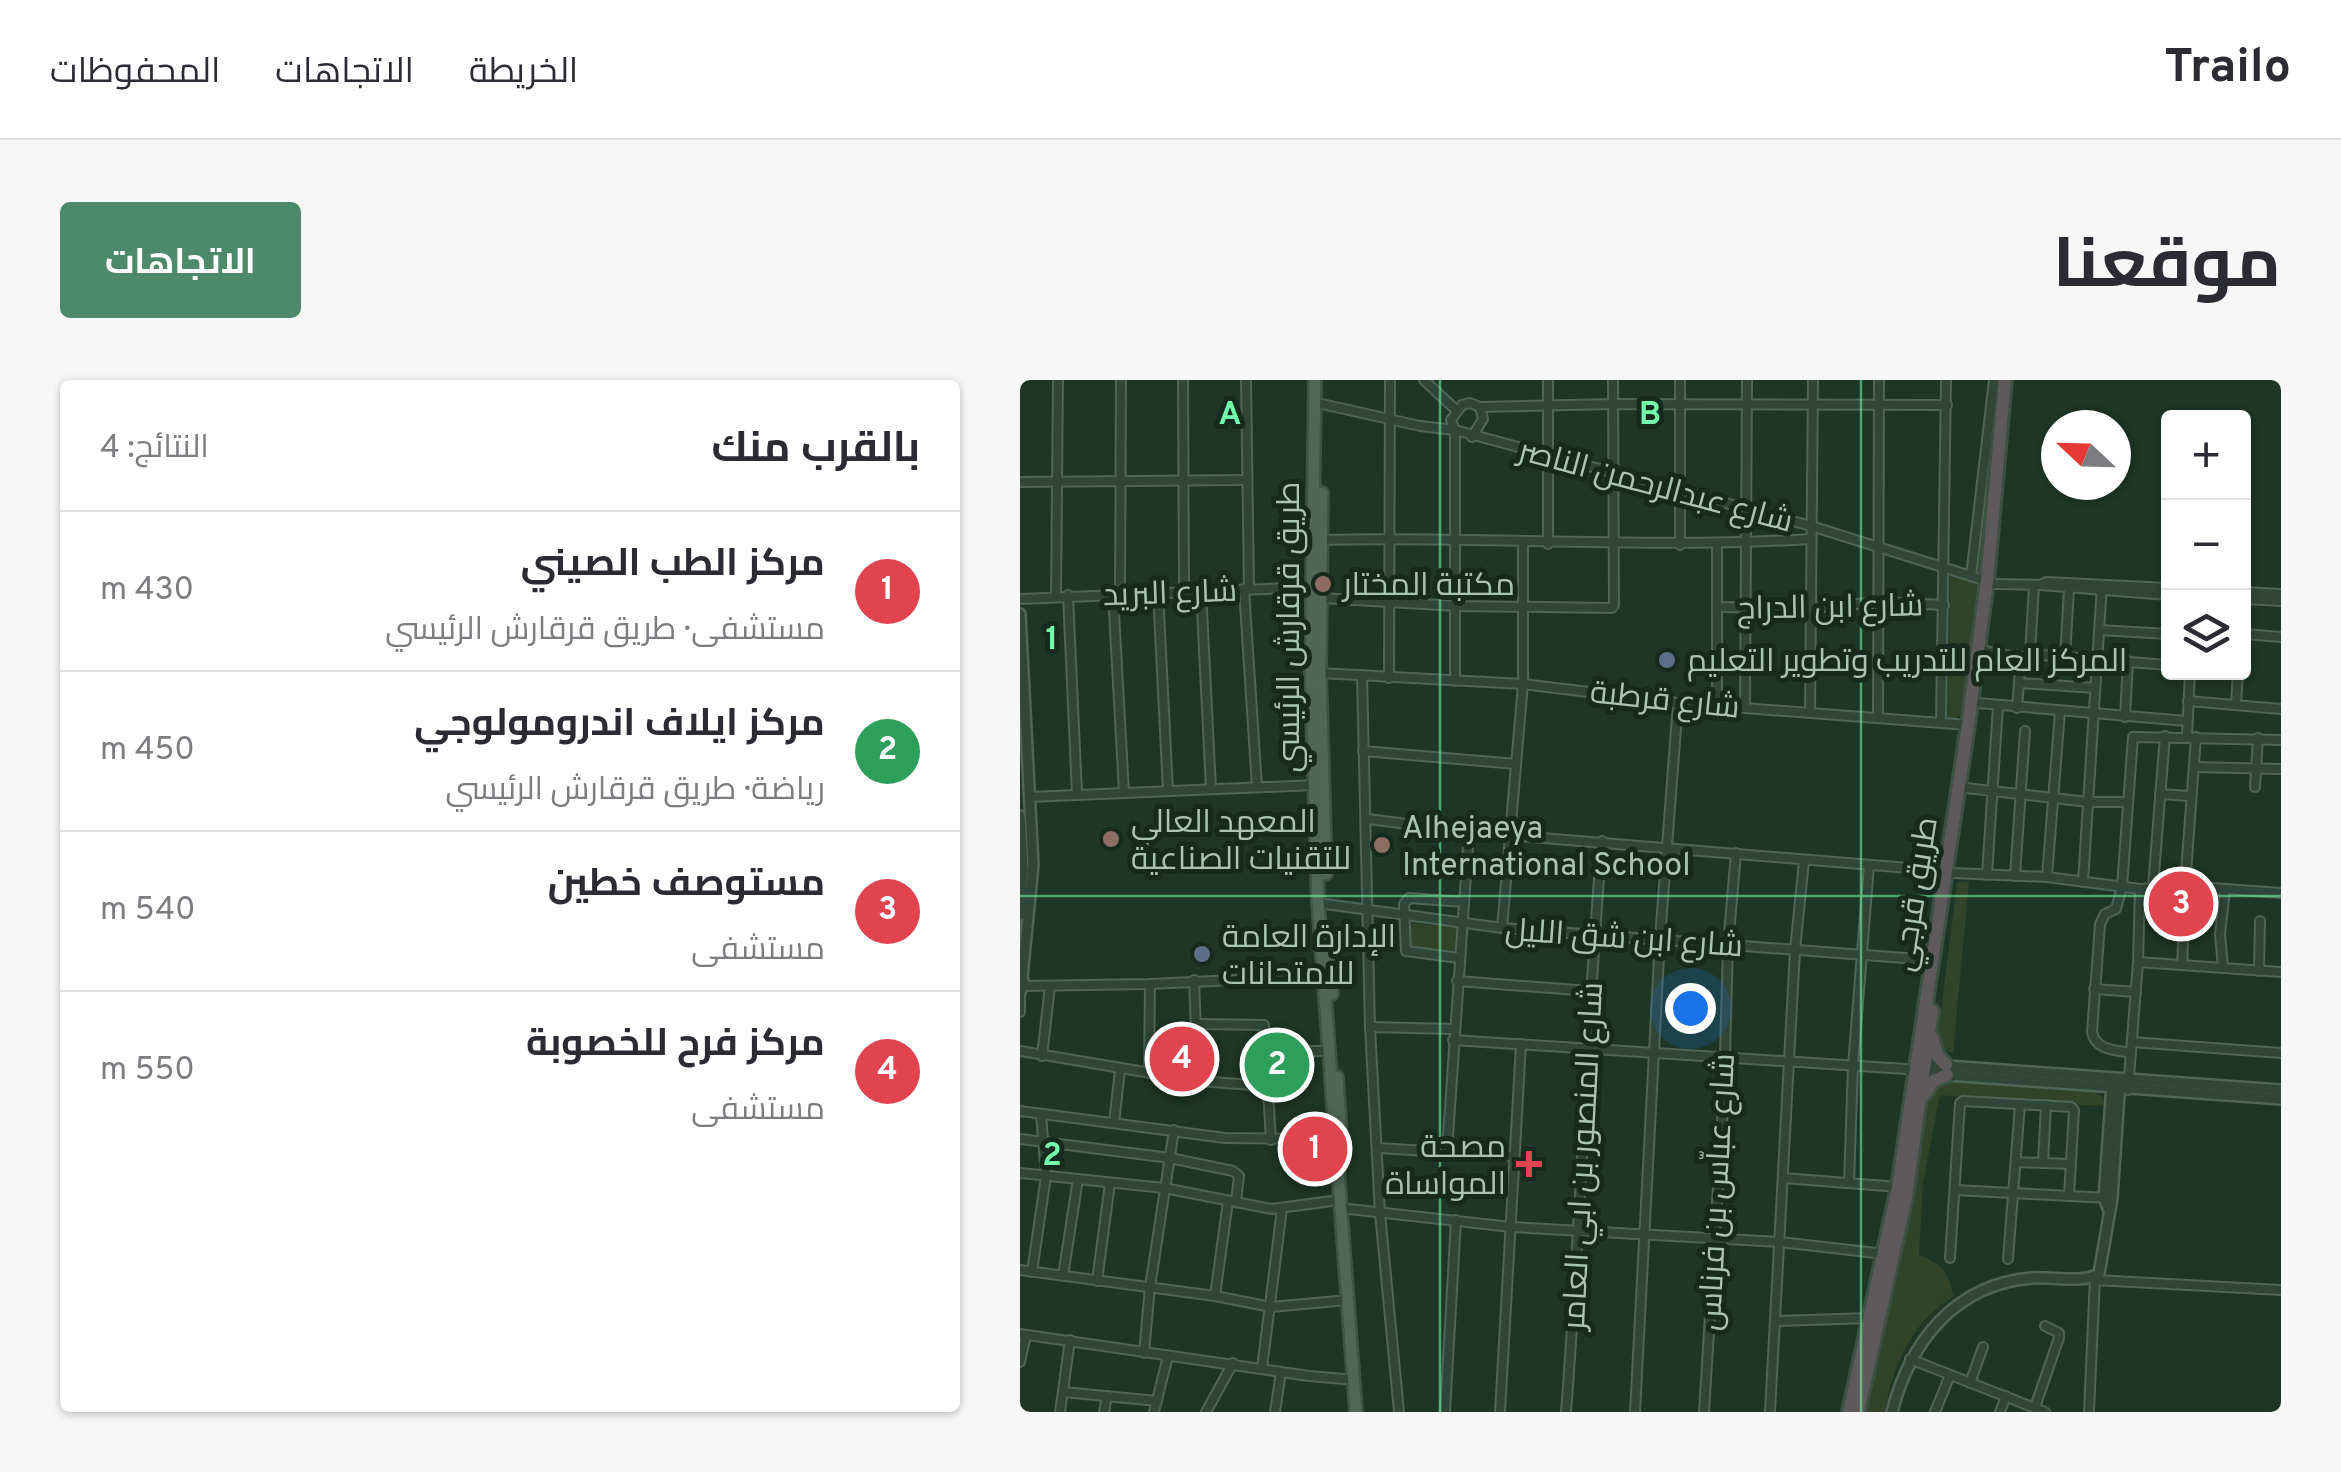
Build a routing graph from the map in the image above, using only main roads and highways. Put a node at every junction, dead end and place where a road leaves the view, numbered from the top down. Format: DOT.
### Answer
graph roads {
  1 [pos="1318,380"];
  2 [pos="2005,380"];
  3 [pos="2013,380"];
  4 [pos="1990,582"];
  5 [pos="1317,590"];
  6 [pos="1316,673"];
  7 [pos="1949,872"];
  8 [pos="1322,904"];
  9 [pos="1930,1026"];
  10 [pos="1917,1069"];
  11 [pos="1921,1102"];
  12 [pos="1341,1205"];
  13 [pos="1359,1412"];
  14 [pos="1849,1412"];
  15 [pos="1858,1412"];
  1 -- 5 [label="main road, طريق قرقارش الرئيسي"];
  1 -- 5 [label="main road, طريق قرقارش الرئيسي"];
  2 -- 4 [label="highway, طريق قرجي"];
  3 -- 4 [label="highway, طريق قرجي"];
  4 -- 7 [label="highway, طريق قرجي"];
  4 -- 7 [label="highway, طريق قرجي"];
  5 -- 6 [label="main road, طريق قرقارش الرئيسي"];
  6 -- 8 [label="main road, طريق قرقارش الرئيسي"];
  6 -- 8 [label="main road, طريق قرقارش الرئيسي"];
  7 -- 9 [label="highway, طريق قرجي"];
  7 -- 10 [label="highway, طريق قرجي"];
  8 -- 12 [label="main road, طريق قرقارش الرئيسي"];
  8 -- 12 [label="main road, طريق قرقارش الرئيسي"];
  9 -- 10 [label="highway, طريق قرجي"];
  9 -- 11 [label="highway"];
  10 -- 11 [label="highway, طريق قرجي"];
  10 -- 14 [label="highway, طريق قرجي"];
  11 -- 15 [label="highway, طريق قرجي"];
  12 -- 13 [label="main road, طريق قرقارش الرئيسي"];
  12 -- 13 [label="main road, طريق قرقارش الرئيسي"];
}
